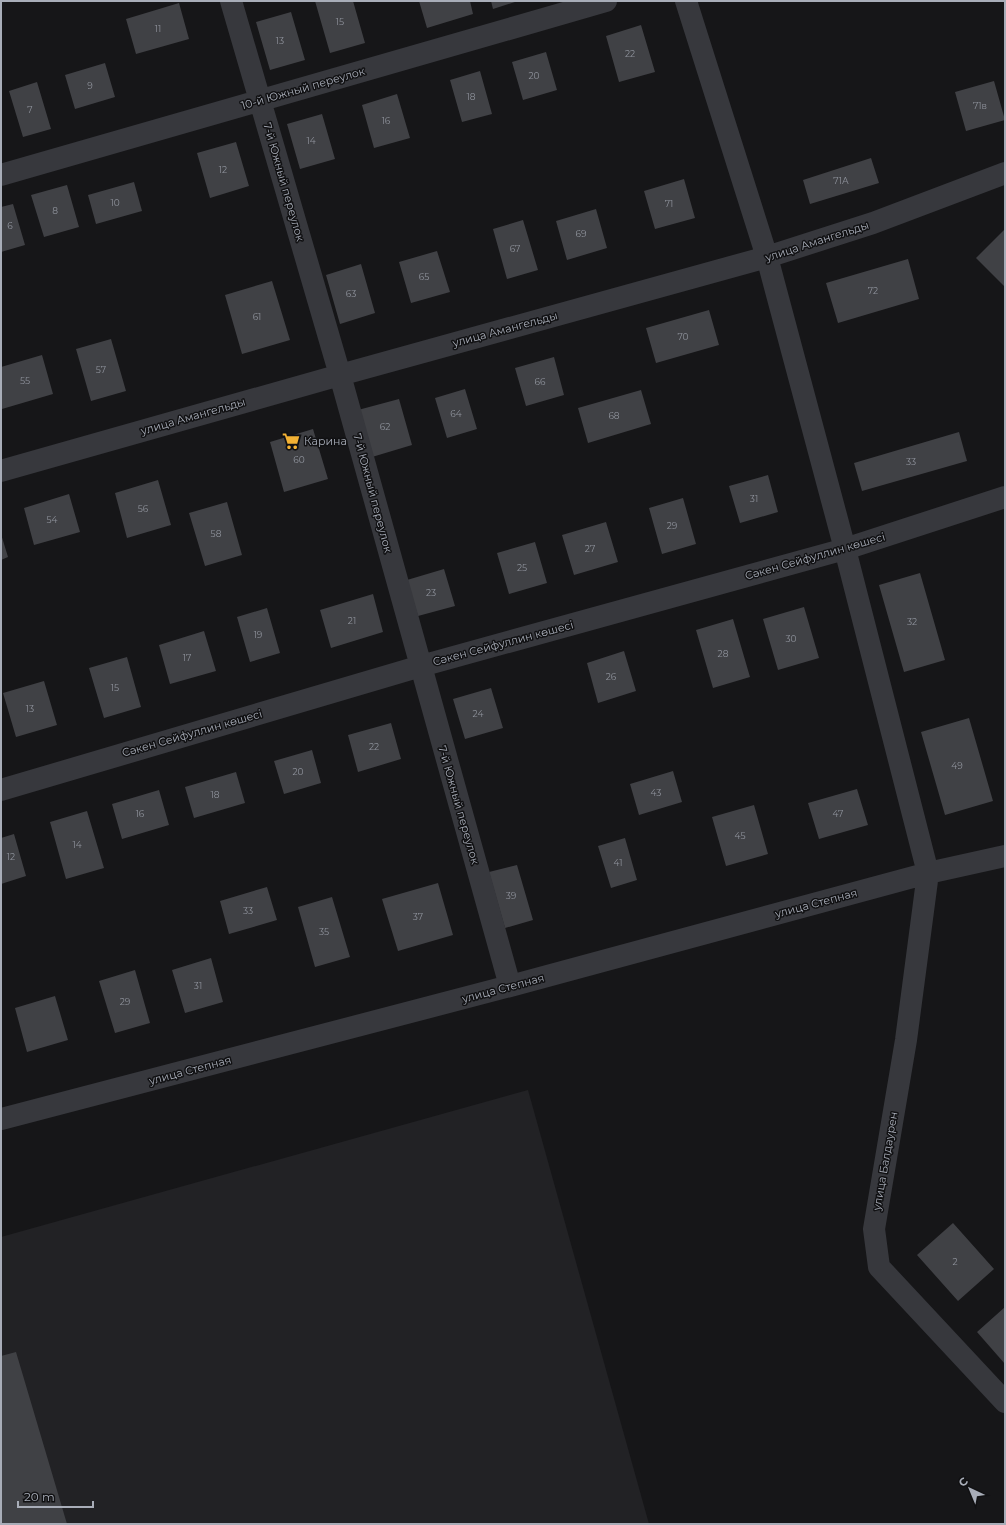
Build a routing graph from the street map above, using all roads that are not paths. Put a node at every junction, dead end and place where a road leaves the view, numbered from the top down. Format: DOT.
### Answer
graph roads {
  1 [pos="231,1"];
  2 [pos="606,1"];
  3 [pos="686,1"];
  4 [pos="260,101"];
  5 [pos="1005,173"];
  6 [pos="1,175"];
  7 [pos="767,257"];
  8 [pos="340,375"];
  9 [pos="1,471"];
  10 [pos="1005,497"];
  11 [pos="845,549"];
  12 [pos="421,666"];
  13 [pos="1,790"];
  14 [pos="1005,856"];
  15 [pos="928,873"];
  16 [pos="510,986"];
  17 [pos="1,1119"];
  18 [pos="1005,1402"];
  1 -- 4 [label="street, 7-й Южный переулок"];
  2 -- 4 [label="street, 10-й Южный переулок"];
  3 -- 7 [label="street"];
  4 -- 6 [label="street, 10-й Южный переулок"];
  4 -- 8 [label="street, 7-й Южный переулок"];
  5 -- 7 [label="street, улица Амангельды"];
  7 -- 8 [label="street, улица Амангельды"];
  7 -- 11 [label="street"];
  8 -- 9 [label="street, улица Амангельды"];
  8 -- 12 [label="street, 7-й Южный переулок"];
  10 -- 11 [label="street, Сәкен Сейфуллин көшесі"];
  11 -- 12 [label="street, Сәкен Сейфуллин көшесі"];
  11 -- 15 [label="street"];
  12 -- 13 [label="street, Сәкен Сейфуллин көшесі"];
  12 -- 16 [label="street, 7-й Южный переулок"];
  14 -- 15 [label="street, улица Степная"];
  15 -- 16 [label="street, улица Степная"];
  15 -- 18 [label="street, улица Балдаурен"];
  16 -- 17 [label="street, улица Степная"];
}
